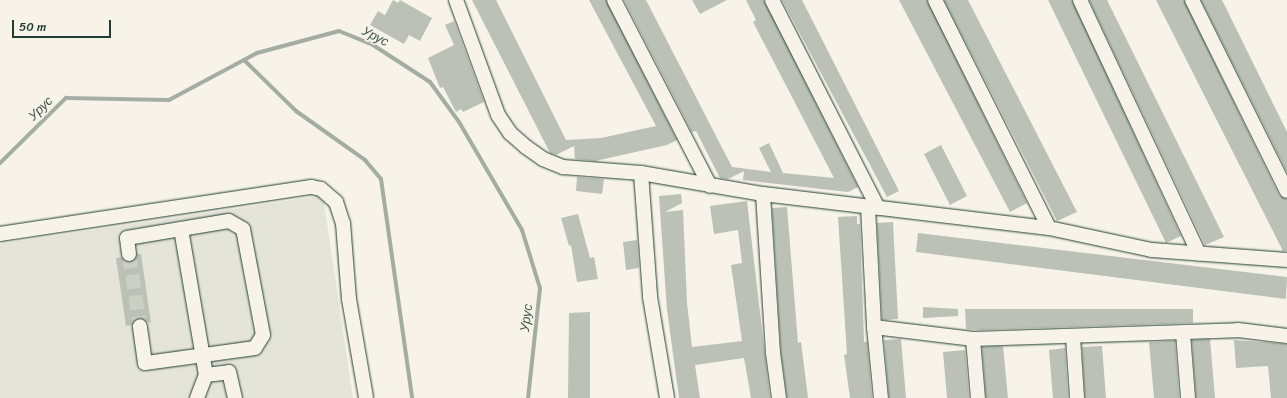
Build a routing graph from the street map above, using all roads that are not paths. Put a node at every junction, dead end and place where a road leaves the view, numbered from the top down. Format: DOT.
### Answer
graph roads {
  1 [pos="456,0"];
  2 [pos="614,0"];
  3 [pos="772,0"];
  4 [pos="935,0"];
  5 [pos="1080,0"];
  6 [pos="1192,0"];
  7 [pos="641,173"];
  8 [pos="710,186"];
  9 [pos="1287,191"];
  10 [pos="763,194"];
  11 [pos="873,207"];
  12 [pos="1048,228"];
  13 [pos="181,229"];
  14 [pos="0,234"];
  15 [pos="130,254"];
  16 [pos="1199,254"];
  17 [pos="1287,260"];
  18 [pos="140,326"];
  19 [pos="874,327"];
  20 [pos="1183,333"];
  21 [pos="1287,336"];
  22 [pos="1073,337"];
  23 [pos="973,339"];
  24 [pos="203,354"];
  25 [pos="206,375"];
  26 [pos="366,397"];
  27 [pos="197,398"];
  28 [pos="235,398"];
  29 [pos="667,398"];
  30 [pos="779,398"];
  31 [pos="881,398"];
  32 [pos="978,398"];
  33 [pos="1077,398"];
  34 [pos="1188,398"];
  1 -- 7 [label="street"];
  2 -- 8 [label="street"];
  3 -- 11 [label="street"];
  4 -- 12 [label="street"];
  5 -- 16 [label="street"];
  6 -- 9 [label="street"];
  7 -- 8 [label="street"];
  7 -- 29 [label="street"];
  8 -- 10 [label="street"];
  10 -- 11 [label="street"];
  10 -- 30 [label="street"];
  11 -- 12 [label="street"];
  11 -- 19 [label="street"];
  12 -- 16 [label="street"];
  13 -- 15 [label="street"];
  13 -- 24 [label="street"];
  13 -- 24 [label="street"];
  14 -- 26 [label="street"];
  16 -- 17 [label="street"];
  18 -- 24 [label="street"];
  19 -- 23 [label="street"];
  19 -- 31 [label="street"];
  20 -- 21 [label="street"];
  20 -- 22 [label="street"];
  20 -- 34 [label="street"];
  22 -- 23 [label="street"];
  22 -- 33 [label="street"];
  23 -- 32 [label="street"];
  24 -- 25 [label="street"];
  25 -- 27 [label="street"];
  25 -- 28 [label="street"];
}
